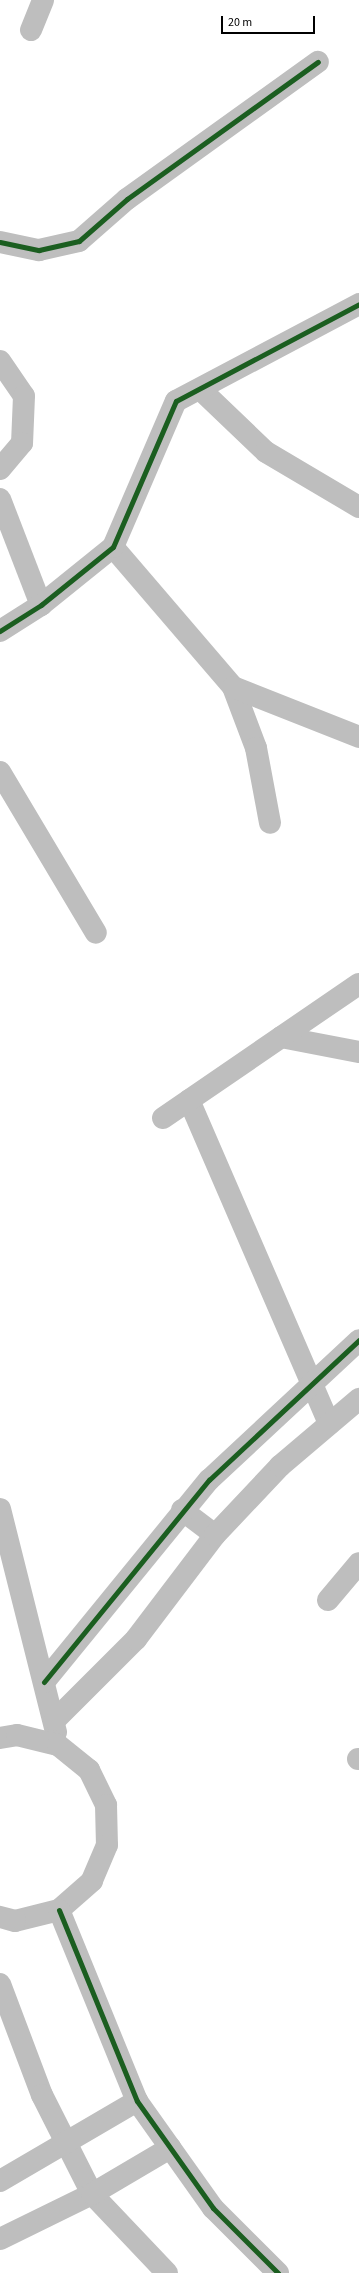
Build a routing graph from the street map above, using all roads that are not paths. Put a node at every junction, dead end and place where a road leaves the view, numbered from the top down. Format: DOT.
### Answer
graph roads {
  1 [pos="43,0"];
  2 [pos="31,30"];
  3 [pos="318,62"];
  4 [pos="0,242"];
  5 [pos="359,304"];
  6 [pos="0,361"];
  7 [pos="200,389"];
  8 [pos="0,469"];
  9 [pos="0,499"];
  10 [pos="359,507"];
  11 [pos="113,547"];
  12 [pos="41,604"];
  13 [pos="0,631"];
  14 [pos="233,687"];
  15 [pos="359,737"];
  16 [pos="0,772"];
  17 [pos="270,822"];
  18 [pos="96,934"];
  19 [pos="359,984"];
  20 [pos="281,1037"];
  21 [pos="359,1052"];
  22 [pos="189,1100"];
  23 [pos="163,1118"];
  24 [pos="359,1340"];
  25 [pos="311,1384"];
  26 [pos="359,1399"];
  27 [pos="329,1424"];
  28 [pos="0,1509"];
  29 [pos="182,1510"];
  30 [pos="215,1536"];
  31 [pos="359,1563"];
  32 [pos="328,1600"];
  33 [pos="44,1682"];
  34 [pos="55,1720"];
  35 [pos="0,1738"];
  36 [pos="58,1745"];
  37 [pos="59,1910"];
  38 [pos="0,1917"];
  39 [pos="0,1984"];
  40 [pos="137,2101"];
  41 [pos="67,2144"];
  42 [pos="170,2148"];
  43 [pos="0,2182"];
  44 [pos="92,2194"];
  45 [pos="0,2239"];
  46 [pos="167,2273"];
  47 [pos="278,2273"];
  1 -- 2 [label="street"];
  3 -- 4 [label="street"];
  5 -- 7 [label="street"];
  6 -- 8 [label="street"];
  7 -- 10 [label="street"];
  7 -- 11 [label="street"];
  9 -- 12 [label="street"];
  11 -- 12 [label="street"];
  11 -- 14 [label="street"];
  12 -- 13 [label="street"];
  14 -- 15 [label="street"];
  14 -- 17 [label="street"];
  16 -- 18 [label="street"];
  19 -- 20 [label="street"];
  20 -- 21 [label="street"];
  20 -- 22 [label="street"];
  22 -- 23 [label="street"];
  22 -- 25 [label="street"];
  24 -- 25 [label="street"];
  25 -- 27 [label="street"];
  25 -- 29 [label="street"];
  26 -- 27 [label="street"];
  27 -- 30 [label="street"];
  28 -- 33 [label="street"];
  29 -- 30 [label="street"];
  29 -- 33 [label="street"];
  30 -- 34 [label="street"];
  31 -- 32 [label="street"];
  33 -- 34 [label="street"];
  34 -- 36 [label="street"];
  35 -- 36 [label="street"];
  36 -- 37 [label="street"];
  37 -- 38 [label="street"];
  37 -- 40 [label="street"];
  39 -- 41 [label="street"];
  40 -- 41 [label="street"];
  40 -- 42 [label="street"];
  41 -- 43 [label="street"];
  41 -- 44 [label="street"];
  42 -- 44 [label="street"];
  42 -- 47 [label="street"];
  44 -- 45 [label="street"];
  44 -- 46 [label="street"];
}
